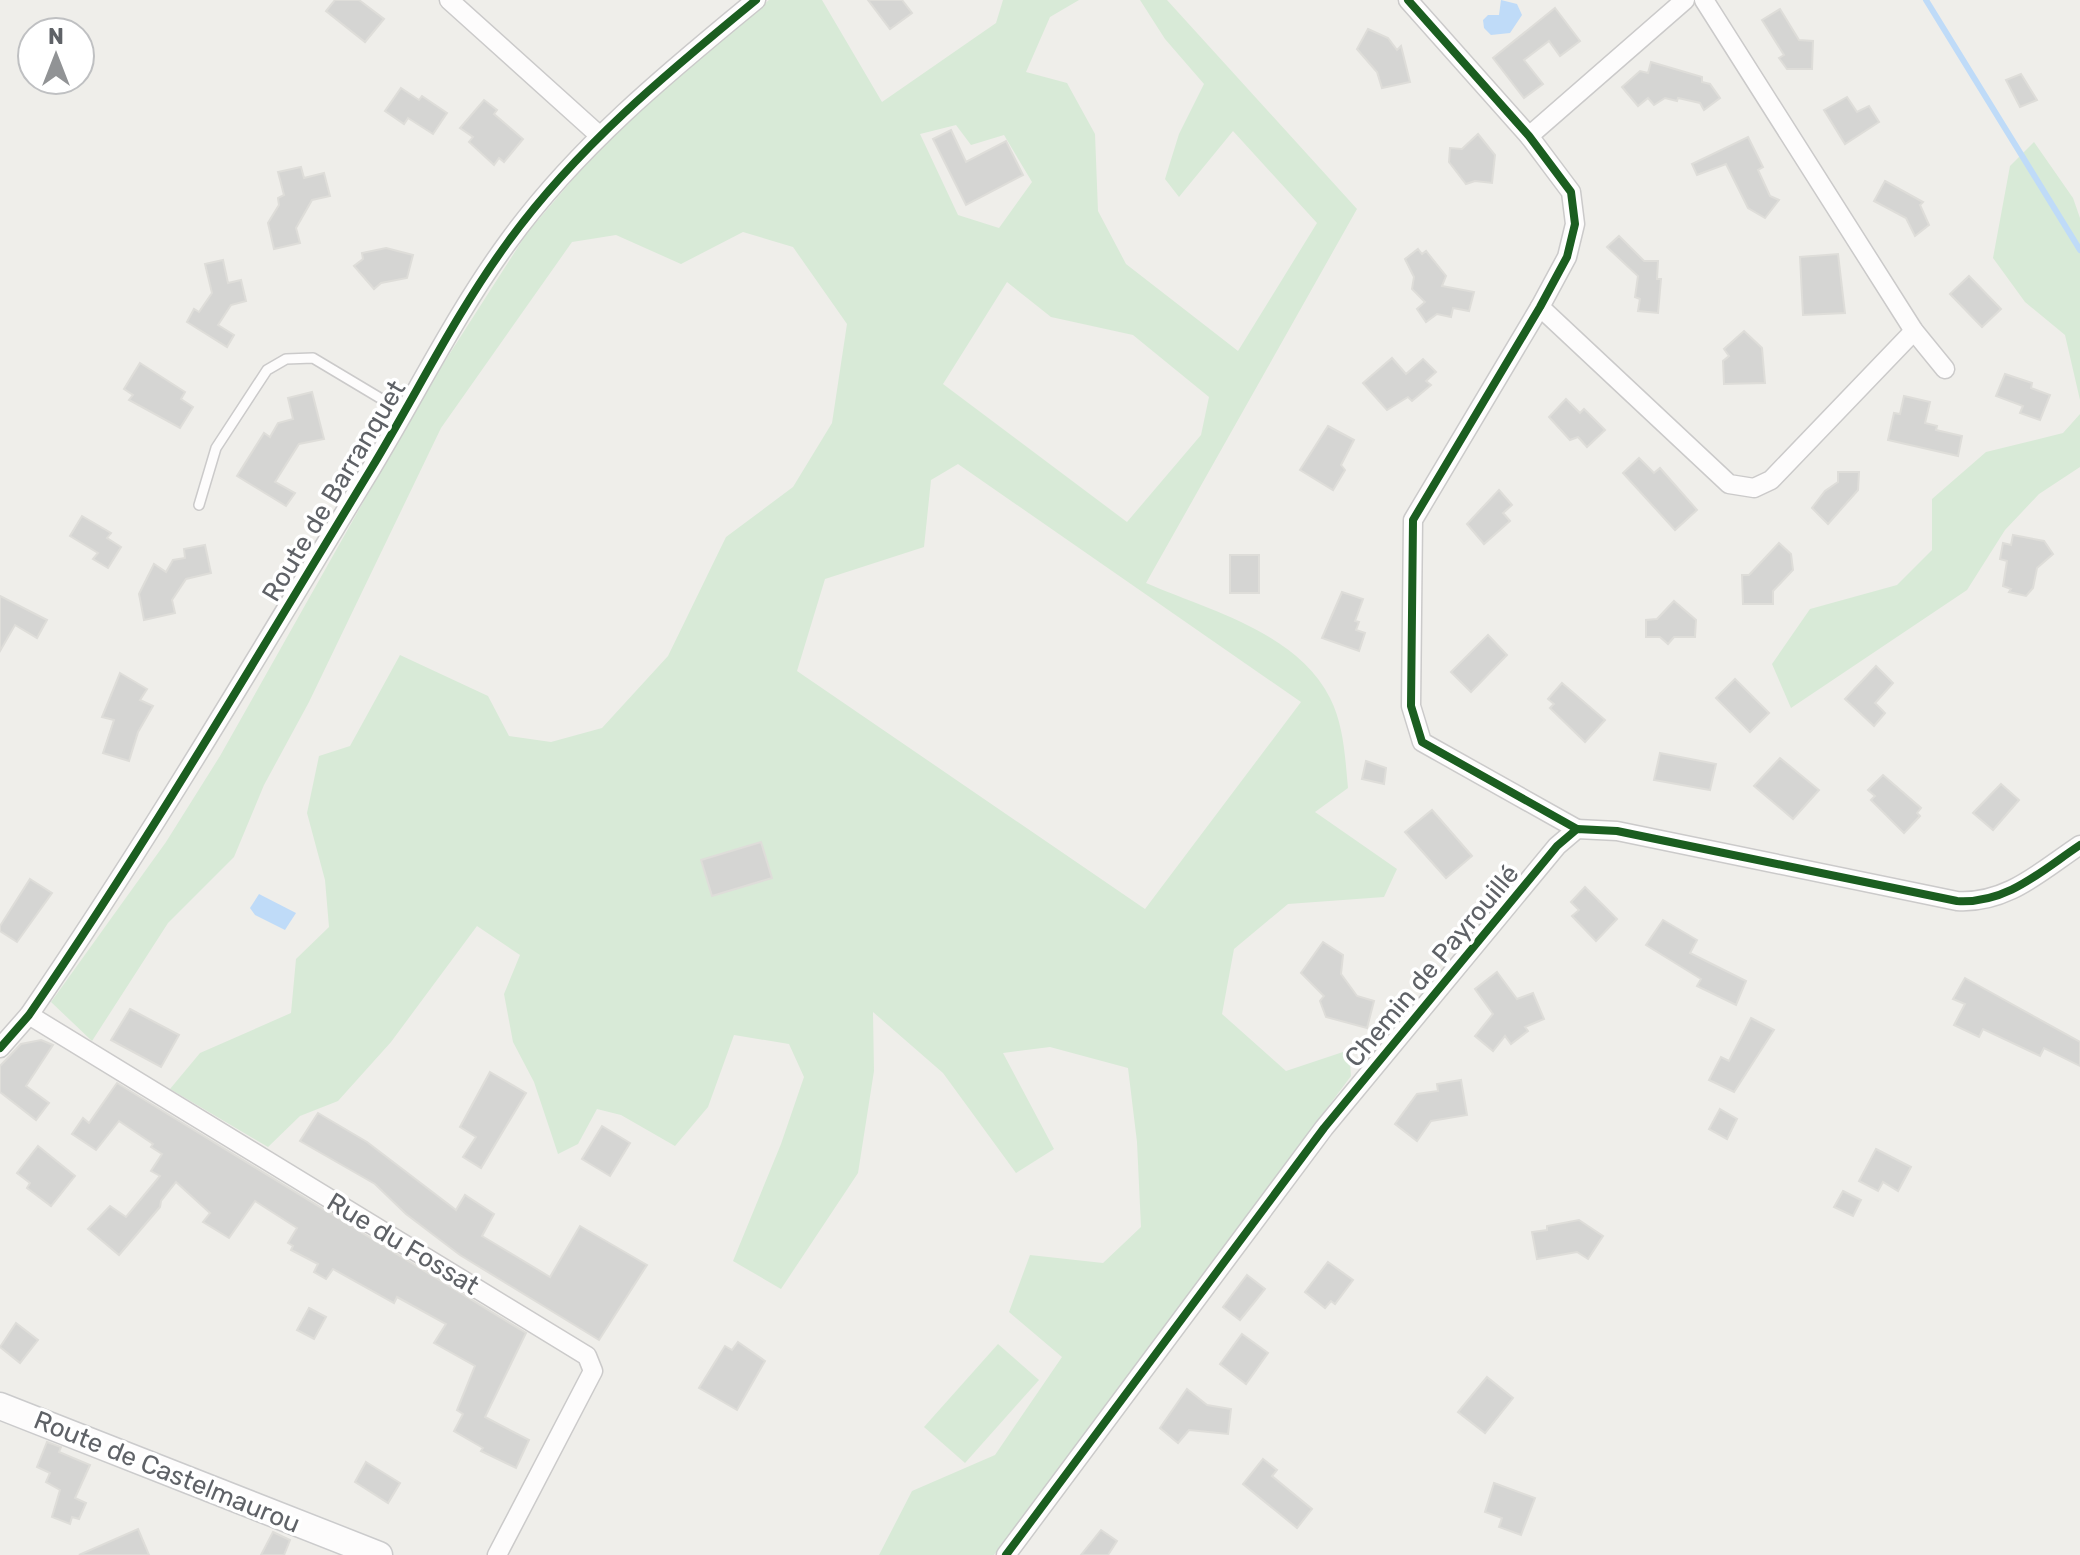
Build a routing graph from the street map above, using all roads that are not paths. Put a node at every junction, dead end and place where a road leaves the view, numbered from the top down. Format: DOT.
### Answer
graph roads {
  1 [pos="449,0"];
  2 [pos="756,0"];
  3 [pos="1408,0"];
  4 [pos="1685,0"];
  5 [pos="1704,0"];
  6 [pos="600,136"];
  7 [pos="1529,136"];
  8 [pos="1540,307"];
  9 [pos="1914,331"];
  10 [pos="1945,369"];
  11 [pos="405,413"];
  12 [pos="199,505"];
  13 [pos="1577,829"];
  14 [pos="2080,845"];
  15 [pos="29,1015"];
  16 [pos="0,1048"];
  17 [pos="0,1406"];
  18 [pos="379,1555"];
  19 [pos="497,1555"];
  20 [pos="1006,1555"];
  1 -- 6 [label="street"];
  2 -- 6 [label="street, Route de Barranquet"];
  3 -- 7 [label="street"];
  4 -- 7 [label="street"];
  5 -- 9 [label="street"];
  6 -- 11 [label="street, Route de Barranquet"];
  7 -- 8 [label="street"];
  8 -- 9 [label="street"];
  8 -- 13 [label="street"];
  9 -- 10 [label="street"];
  11 -- 12 [label="lane"];
  11 -- 15 [label="street, Route de Barranquet"];
  13 -- 14 [label="street"];
  13 -- 20 [label="street, Chemin de Payrouillé"];
  15 -- 16 [label="street, Route de Barranquet"];
  15 -- 19 [label="street, Rue du Fossat"];
  17 -- 18 [label="street, Route de Castelmaurou"];
}
